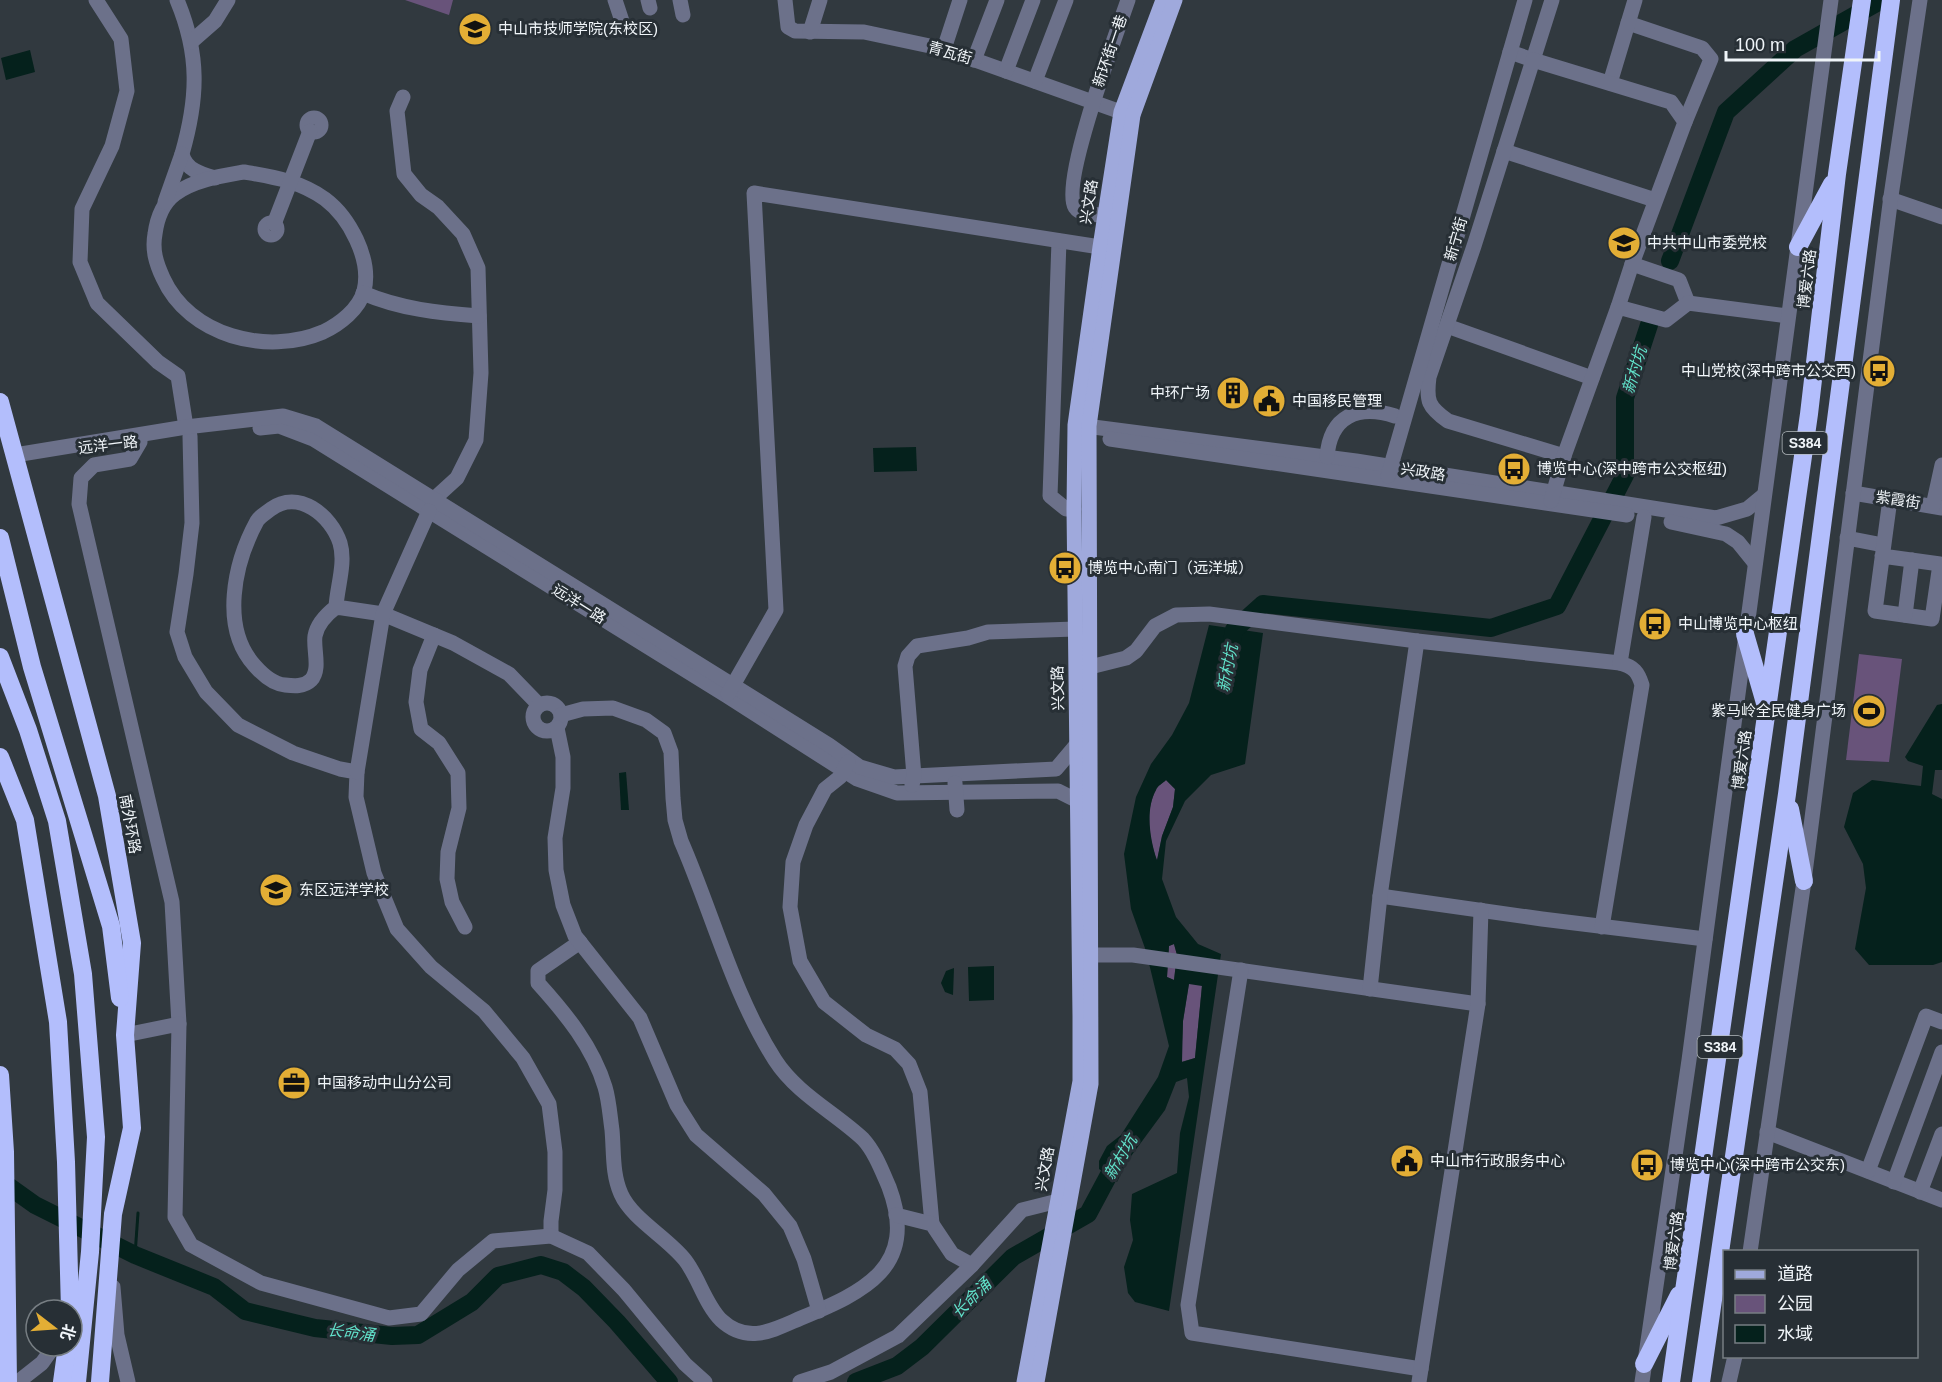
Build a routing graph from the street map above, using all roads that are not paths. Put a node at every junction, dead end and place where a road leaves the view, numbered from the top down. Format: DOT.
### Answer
graph roads {
  1 [pos="96,0"];
  2 [pos="177,0"];
  3 [pos="228,0"];
  4 [pos="615,0"];
  5 [pos="785,0"];
  6 [pos="820,0"];
  7 [pos="960,0"];
  8 [pos="996,0"];
  9 [pos="1033,0"];
  10 [pos="1066,0"];
  11 [pos="1128,0"];
  12 [pos="1163,0"];
  13 [pos="1175,0"];
  14 [pos="1517,0"];
  15 [pos="1525,0"];
  16 [pos="1552,0"];
  17 [pos="1635,0"];
  18 [pos="1831,0"];
  19 [pos="1862,0"];
  20 [pos="1890,0"];
  21 [pos="1918,7"];
  22 [pos="1628,23"];
  23 [pos="623,24"];
  24 [pos="810,32"];
  25 [pos="191,42"];
  26 [pos="944,50"];
  27 [pos="1510,52"];
  28 [pos="974,60"];
  29 [pos="1533,60"];
  30 [pos="1006,71"];
  31 [pos="1035,81"];
  32 [pos="1610,83"];
  33 [pos="403,97"];
  34 [pos="1093,103"];
  35 [pos="1127,114"];
  36 [pos="1684,122"];
  37 [pos="310,131"];
  38 [pos="1504,151"];
  39 [pos="182,154"];
  40 [pos="1837,174"];
  41 [pos="214,178"];
  42 [pos="291,181"];
  43 [pos="1890,199"];
  44 [pos="1655,200"];
  45 [pos="163,208"];
  46 [pos="1105,215"];
  47 [pos="1942,217"];
  48 [pos="274,224"];
  49 [pos="1059,241"];
  50 [pos="1100,247"];
  51 [pos="1798,247"];
  52 [pos="1632,264"];
  53 [pos="363,294"];
  54 [pos="1688,303"];
  55 [pos="1618,307"];
  56 [pos="479,316"];
  57 [pos="1788,316"];
  58 [pos="1447,326"];
  59 [pos="1592,378"];
  60 [pos="0,402"];
  61 [pos="1395,416"];
  62 [pos="1082,430"];
  63 [pos="188,432"];
  64 [pos="140,442"];
  65 [pos="15,455"];
  66 [pos="1564,456"];
  67 [pos="1327,457"];
  68 [pos="1942,465"];
  69 [pos="1384,472"];
  70 [pos="1853,493"];
  71 [pos="1764,495"];
  72 [pos="1551,498"];
  73 [pos="1890,499"];
  74 [pos="432,505"];
  75 [pos="1938,507"];
  76 [pos="1074,508"];
  77 [pos="1646,513"];
  78 [pos="0,538"];
  79 [pos="1847,538"];
  80 [pos="1883,550"];
  81 [pos="1912,561"];
  82 [pos="1755,563"];
  83 [pos="336,607"];
  84 [pos="383,614"];
  85 [pos="1905,615"];
  86 [pos="1075,629"];
  87 [pos="1745,634"];
  88 [pos="434,635"];
  89 [pos="1417,641"];
  90 [pos="0,657"];
  91 [pos="1620,663"];
  92 [pos="1090,667"];
  93 [pos="0,670"];
  94 [pos="730,691"];
  95 [pos="539,705"];
  96 [pos="1767,711"];
  97 [pos="559,721"];
  98 [pos="28,730"];
  99 [pos="1077,744"];
  100 [pos="0,757"];
  101 [pos="844,769"];
  102 [pos="357,772"];
  103 [pos="955,774"];
  104 [pos="914,776"];
  105 [pos="956,792"];
  106 [pos="909,793"];
  107 [pos="1787,794"];
  108 [pos="1078,801"];
  109 [pos="957,810"];
  110 [pos="1804,881"];
  111 [pos="1380,896"];
  112 [pos="1481,910"];
  113 [pos="465,927"];
  114 [pos="1602,927"];
  115 [pos="1705,939"];
  116 [pos="580,942"];
  117 [pos="1092,955"];
  118 [pos="1234,970"];
  119 [pos="1370,989"];
  120 [pos="1478,1004"];
  121 [pos="1942,1022"];
  122 [pos="179,1024"];
  123 [pos="125,1035"];
  124 [pos="1942,1052"];
  125 [pos="0,1075"];
  126 [pos="1767,1132"];
  127 [pos="1942,1134"];
  128 [pos="1868,1172"];
  129 [pos="1894,1182"];
  130 [pos="1920,1192"];
  131 [pos="1942,1200"];
  132 [pos="1058,1201"];
  133 [pos="896,1215"];
  134 [pos="1061,1215"];
  135 [pos="932,1224"];
  136 [pos="551,1236"];
  137 [pos="1055,1248"];
  138 [pos="1750,1250"];
  139 [pos="111,1262"];
  140 [pos="972,1265"];
  141 [pos="1687,1280"];
  142 [pos="70,1298"];
  143 [pos="819,1311"];
  144 [pos="46,1358"];
  145 [pos="65,1358"];
  146 [pos="1735,1358"];
  147 [pos="1644,1364"];
  148 [pos="1420,1375"];
  149 [pos="8,1382"];
  150 [pos="18,1382"];
  151 [pos="62,1382"];
  152 [pos="77,1382"];
  153 [pos="100,1382"];
  154 [pos="128,1382"];
  155 [pos="705,1382"];
  156 [pos="800,1382"];
  157 [pos="1024,1382"];
  158 [pos="1037,1382"];
  159 [pos="1642,1382"];
  160 [pos="1671,1382"];
  161 [pos="1701,1382"];
  162 [pos="1729,1382"];
  1 -- 63 [label="street"];
  2 -- 25 [label="street"];
  3 -- 25 [label="street"];
  4 -- 23 [label="street"];
  5 -- 24 [label="street, 青瓦街"];
  6 -- 24 [label="street"];
  7 -- 26 [label="street"];
  8 -- 28 [label="street"];
  9 -- 30 [label="street"];
  10 -- 31 [label="street"];
  11 -- 34 [label="street, 新环街一巷"];
  12 -- 35 [label="main road, 兴文路"];
  13 -- 35 [label="main road, 兴文路"];
  14 -- 61 [label="street"];
  15 -- 27 [label="street, 新宁街"];
  16 -- 29 [label="street"];
  17 -- 22 [label="street"];
  18 -- 51 [label="street, 博爱六路"];
  19 -- 40 [label="highway, 博爱六路 / S384"];
  20 -- 107 [label="highway, S384"];
  21 -- 43 [label="street"];
  22 -- 32 [label="street"];
  22 -- 36 [label="street"];
  24 -- 26 [label="street, 青瓦街"];
  25 -- 39 [label="street"];
  26 -- 28 [label="street, 青瓦街"];
  27 -- 29 [label="street"];
  27 -- 69 [label="street, 新宁街"];
  28 -- 30 [label="street, 青瓦街"];
  29 -- 32 [label="street"];
  29 -- 38 [label="street"];
  30 -- 31 [label="street, 青瓦街"];
  31 -- 34 [label="street, 青瓦街"];
  32 -- 36 [label="street"];
  33 -- 56 [label="street"];
  34 -- 35 [label="street, 青瓦街"];
  34 -- 46 [label="street, 新环街一巷"];
  35 -- 46 [label="main road, 兴文路"];
  35 -- 62 [label="main road, 兴文路"];
  36 -- 44 [label="street"];
  37 -- 42 [label="street"];
  38 -- 44 [label="street"];
  38 -- 58 [label="street"];
  39 -- 41 [label="street"];
  39 -- 45 [label="street"];
  40 -- 51 [label="highway"];
  40 -- 96 [label="highway, 博爱六路 / S384"];
  41 -- 42 [label="street"];
  41 -- 45 [label="street"];
  42 -- 48 [label="street"];
  42 -- 53 [label="street"];
  43 -- 47 [label="street"];
  43 -- 70 [label="street"];
  44 -- 52 [label="street"];
  45 -- 53 [label="street"];
  46 -- 50 [label="main road, 兴文路"];
  49 -- 50 [label="street"];
  49 -- 76 [label="street"];
  49 -- 94 [label="street"];
  50 -- 62 [label="main road, 兴文路"];
  51 -- 57 [label="street, 博爱六路"];
  52 -- 54 [label="street"];
  52 -- 55 [label="street"];
  53 -- 56 [label="street"];
  54 -- 55 [label="street"];
  54 -- 57 [label="street"];
  55 -- 59 [label="street"];
  56 -- 74 [label="street"];
  57 -- 71 [label="street, 博爱六路"];
  58 -- 59 [label="street"];
  58 -- 66 [label="street"];
  59 -- 66 [label="street"];
  60 -- 65 [label="highway, 南外环路"];
  61 -- 67 [label="street"];
  61 -- 69 [label="street"];
  62 -- 67 [label="street, 兴政路"];
  62 -- 69 [label="street, 兴政路"];
  62 -- 76 [label="main road, 兴文路"];
  62 -- 92 [label="main road, 兴文路"];
  63 -- 64 [label="street, 远洋一路"];
  63 -- 65 [label="street, 远洋一路"];
  63 -- 74 [label="street, 远洋一路"];
  63 -- 102 [label="street"];
  64 -- 65 [label="street, 远洋一路"];
  64 -- 122 [label="street"];
  65 -- 123 [label="highway, 南外环路"];
  66 -- 72 [label="street"];
  67 -- 69 [label="street, 兴政路"];
  68 -- 75 [label="street"];
  69 -- 72 [label="street, 兴政路"];
  70 -- 73 [label="street, 紫霞街"];
  70 -- 79 [label="street"];
  71 -- 77 [label="street, 兴政路"];
  71 -- 82 [label="street, 博爱六路"];
  72 -- 77 [label="street, 兴政路"];
  73 -- 75 [label="street, 紫霞街"];
  73 -- 80 [label="street"];
  74 -- 84 [label="street"];
  74 -- 94 [label="street, 远洋一路"];
  76 -- 86 [label="main road, 兴文路"];
  77 -- 82 [label="street, 兴政路"];
  77 -- 91 [label="street"];
  78 -- 123 [label="highway"];
  79 -- 80 [label="street"];
  79 -- 110 [label="street"];
  80 -- 81 [label="street"];
  80 -- 85 [label="street"];
  81 -- 85 [label="street"];
  81 -- 85 [label="street"];
  82 -- 87 [label="street, 博爱六路"];
  83 -- 83 [label="street"];
  83 -- 84 [label="street"];
  84 -- 88 [label="street"];
  84 -- 102 [label="street"];
  86 -- 99 [label="main road, 兴文路"];
  86 -- 104 [label="street"];
  87 -- 96 [label="highway"];
  87 -- 115 [label="street, 博爱六路"];
  88 -- 95 [label="street"];
  88 -- 113 [label="street"];
  89 -- 91 [label="street"];
  89 -- 92 [label="street"];
  89 -- 111 [label="street"];
  90 -- 98 [label="highway"];
  91 -- 114 [label="street"];
  92 -- 117 [label="main road, 兴文路"];
  93 -- 98 [label="highway"];
  94 -- 101 [label="street, 远洋一路"];
  95 -- 97 [label="street"];
  95 -- 97 [label="street"];
  96 -- 141 [label="highway, 博爱六路 / S384"];
  97 -- 116 [label="street"];
  97 -- 133 [label="street"];
  98 -- 152 [label="highway"];
  99 -- 103 [label="street, 远洋一路"];
  99 -- 108 [label="main road, 兴文路"];
  100 -- 142 [label="highway"];
  101 -- 104 [label="street, 远洋一路"];
  101 -- 106 [label="street, 远洋一路"];
  101 -- 135 [label="street"];
  102 -- 136 [label="street"];
  103 -- 104 [label="street, 远洋一路"];
  103 -- 105 [label="street"];
  104 -- 106 [label="street"];
  105 -- 106 [label="street, 远洋一路"];
  105 -- 108 [label="street, 远洋一路"];
  105 -- 109 [label="street"];
  107 -- 110 [label="highway"];
  107 -- 161 [label="highway, S384"];
  108 -- 132 [label="main road, 兴文路"];
  110 -- 126 [label="street"];
  111 -- 112 [label="street"];
  111 -- 119 [label="street"];
  112 -- 114 [label="street"];
  112 -- 120 [label="street"];
  114 -- 115 [label="street"];
  115 -- 147 [label="street, 博爱六路"];
  116 -- 143 [label="street"];
  116 -- 143 [label="street"];
  117 -- 118 [label="street"];
  117 -- 134 [label="main road, 兴文路"];
  118 -- 119 [label="street"];
  118 -- 148 [label="street"];
  119 -- 120 [label="street"];
  120 -- 148 [label="street"];
  121 -- 128 [label="street"];
  122 -- 123 [label="street"];
  122 -- 136 [label="street"];
  123 -- 139 [label="highway, 南外环路"];
  124 -- 129 [label="street"];
  125 -- 149 [label="highway"];
  126 -- 128 [label="street"];
  126 -- 138 [label="street"];
  127 -- 130 [label="street"];
  128 -- 129 [label="street"];
  129 -- 130 [label="street"];
  130 -- 131 [label="street"];
  132 -- 134 [label="main road, 兴文路"];
  132 -- 140 [label="street"];
  133 -- 135 [label="street"];
  133 -- 143 [label="street"];
  134 -- 137 [label="main road, 兴文路"];
  135 -- 140 [label="street"];
  136 -- 155 [label="street"];
  137 -- 157 [label="main road, 兴文路"];
  137 -- 158 [label="main road, 兴文路"];
  139 -- 153 [label="highway, 南外环路"];
  139 -- 154 [label="street"];
  140 -- 156 [label="street"];
  141 -- 147 [label="highway"];
  141 -- 160 [label="highway, 博爱六路 / S384"];
  144 -- 150 [label="street"];
  145 -- 151 [label="highway"];
  146 -- 162 [label="street"];
  147 -- 159 [label="street, 博爱六路"];
}
